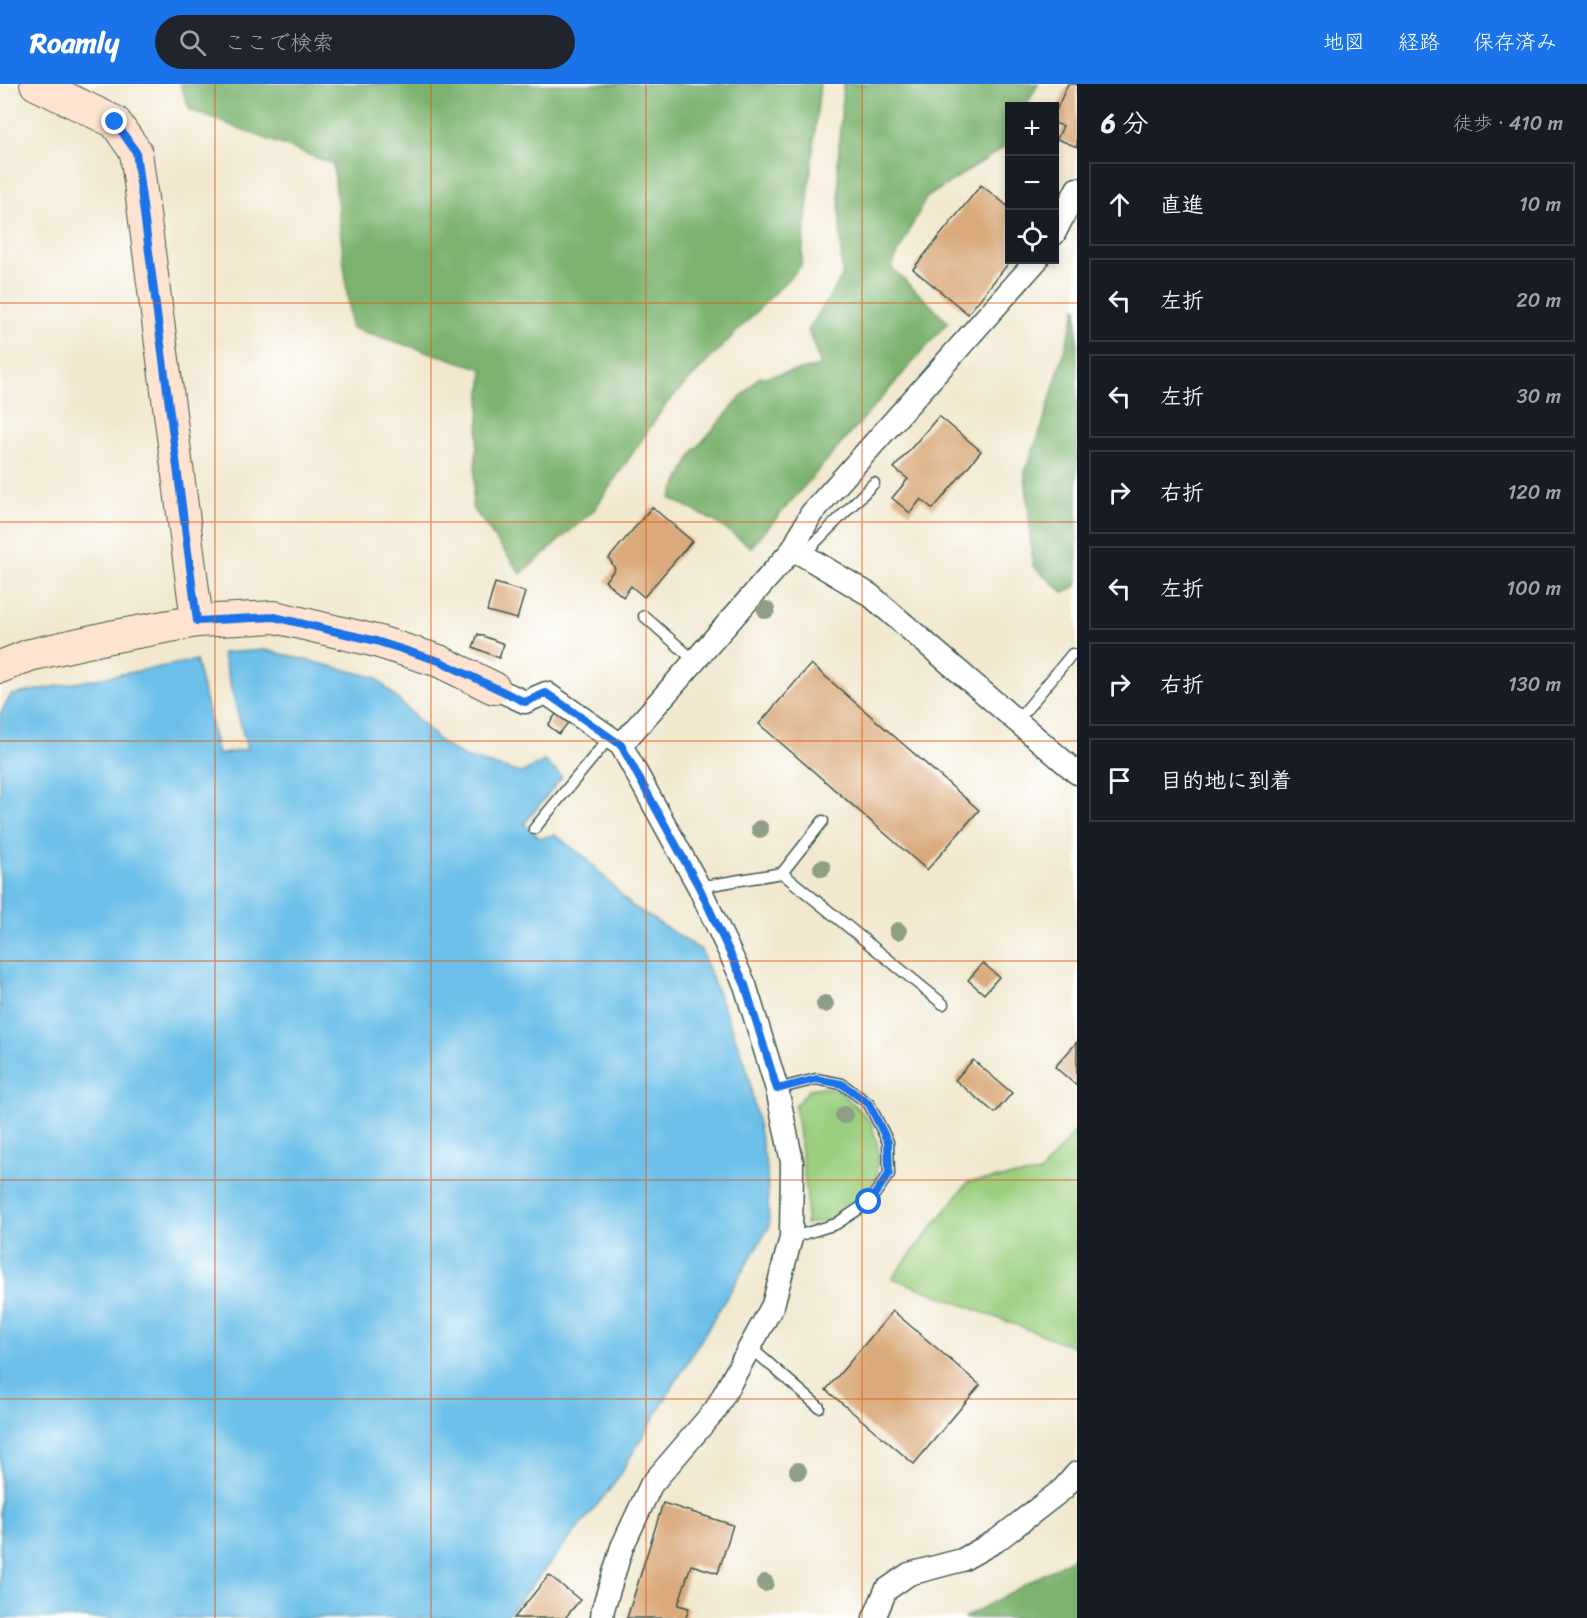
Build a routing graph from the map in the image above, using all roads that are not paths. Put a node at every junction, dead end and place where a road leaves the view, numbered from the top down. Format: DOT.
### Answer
graph roads {
  1 [pos="36,84"];
  2 [pos="1077,189"];
  3 [pos="1059,224"];
  4 [pos="1033,264"];
  5 [pos="874,483"];
  6 [pos="798,552"];
  7 [pos="644,616"];
  8 [pos="197,621"];
  9 [pos="1072,654"];
  10 [pos="695,661"];
  11 [pos="0,667"];
  12 [pos="494,688"];
  13 [pos="1017,721"];
  14 [pos="616,741"];
  15 [pos="1077,773"];
  16 [pos="823,820"];
  17 [pos="534,829"];
  18 [pos="782,873"];
  19 [pos="699,887"];
  20 [pos="943,1004"];
  21 [pos="777,1089"];
  22 [pos="791,1238"];
  23 [pos="750,1347"];
  24 [pos="819,1407"];
  25 [pos="1077,1473"];
  26 [pos="600,1615"];
  27 [pos="874,1618"];
  1 -- 8 [label="street"];
  2 -- 3 [label="street"];
  4 -- 6 [label="street"];
  5 -- 6 [label="lane"];
  6 -- 10 [label="street"];
  6 -- 13 [label="street"];
  7 -- 10 [label="lane"];
  8 -- 11 [label="street"];
  8 -- 12 [label="street"];
  9 -- 13 [label="lane"];
  10 -- 14 [label="street"];
  12 -- 14 [label="street"];
  13 -- 15 [label="street"];
  14 -- 17 [label="lane"];
  14 -- 19 [label="street"];
  16 -- 18 [label="lane"];
  18 -- 19 [label="lane"];
  18 -- 20 [label="lane"];
  19 -- 21 [label="street"];
  21 -- 22 [label="street"];
  21 -- 22 [label="lane"];
  22 -- 23 [label="street"];
  23 -- 24 [label="lane"];
  23 -- 26 [label="street"];
  25 -- 27 [label="street"];
}
